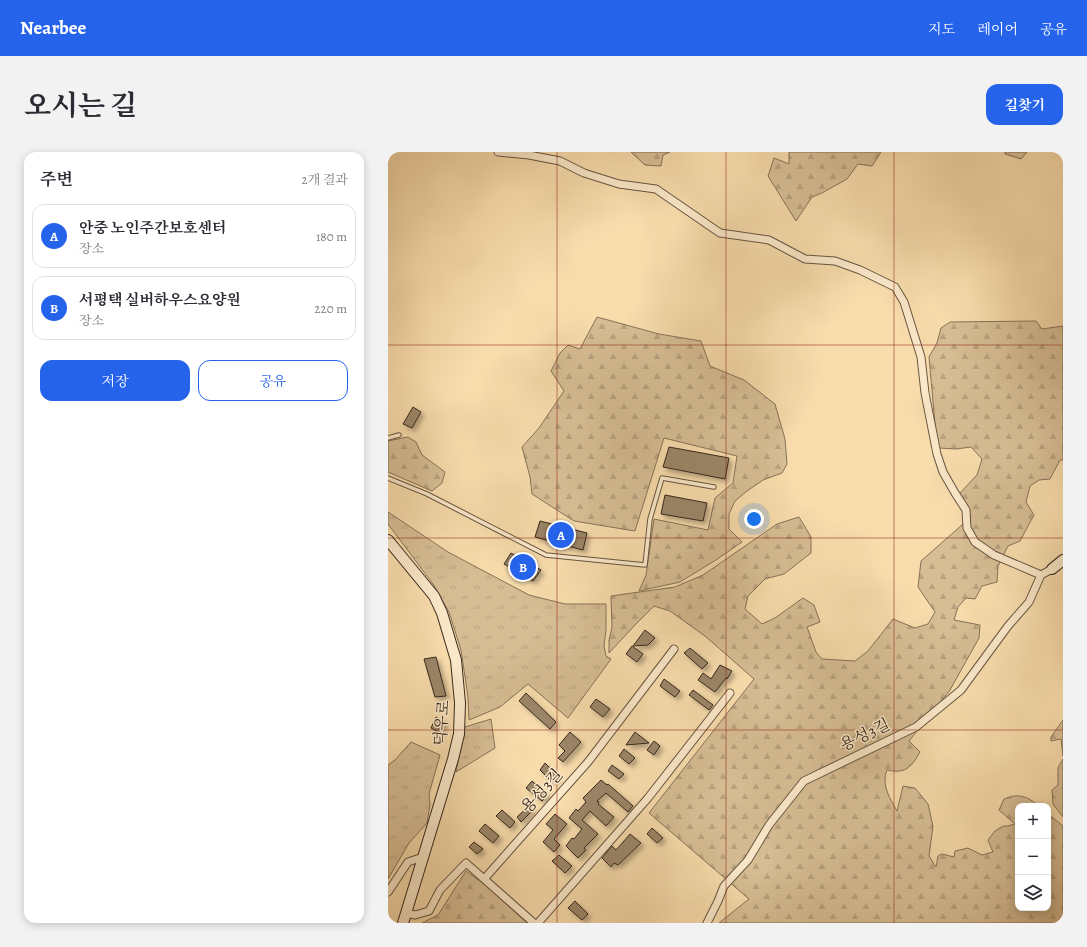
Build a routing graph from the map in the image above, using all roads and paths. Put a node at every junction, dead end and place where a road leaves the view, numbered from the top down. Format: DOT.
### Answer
graph roads {
  1 [pos="498,152"];
  2 [pos="529,154"];
  3 [pos="399,435"];
  4 [pos="388,438"];
  5 [pos="388,478"];
  6 [pos="714,487"];
  7 [pos="388,540"];
  8 [pos="1063,560"];
  9 [pos="1052,569"];
  10 [pos="1040,575"];
  11 [pos="674,649"];
  12 [pos="730,693"];
  13 [pos="423,857"];
  14 [pos="484,878"];
  15 [pos="388,892"];
  16 [pos="406,913"];
  17 [pos="403,923"];
  18 [pos="534,923"];
  19 [pos="538,923"];
  20 [pos="707,923"];
  1 -- 2 [label="street"];
  2 -- 10 [label="street"];
  3 -- 4 [label="lane"];
  5 -- 6 [label="lane"];
  7 -- 13 [label="street, 덕우로"];
  8 -- 9 [label="street"];
  9 -- 10 [label="street"];
  10 -- 20 [label="street, 용성3길"];
  11 -- 14 [label="street, 용성3길"];
  12 -- 19 [label="street"];
  13 -- 15 [label="street"];
  13 -- 16 [label="street, 덕우로"];
  14 -- 16 [label="street"];
  14 -- 18 [label="street"];
  16 -- 17 [label="street, 덕우로"];
}
